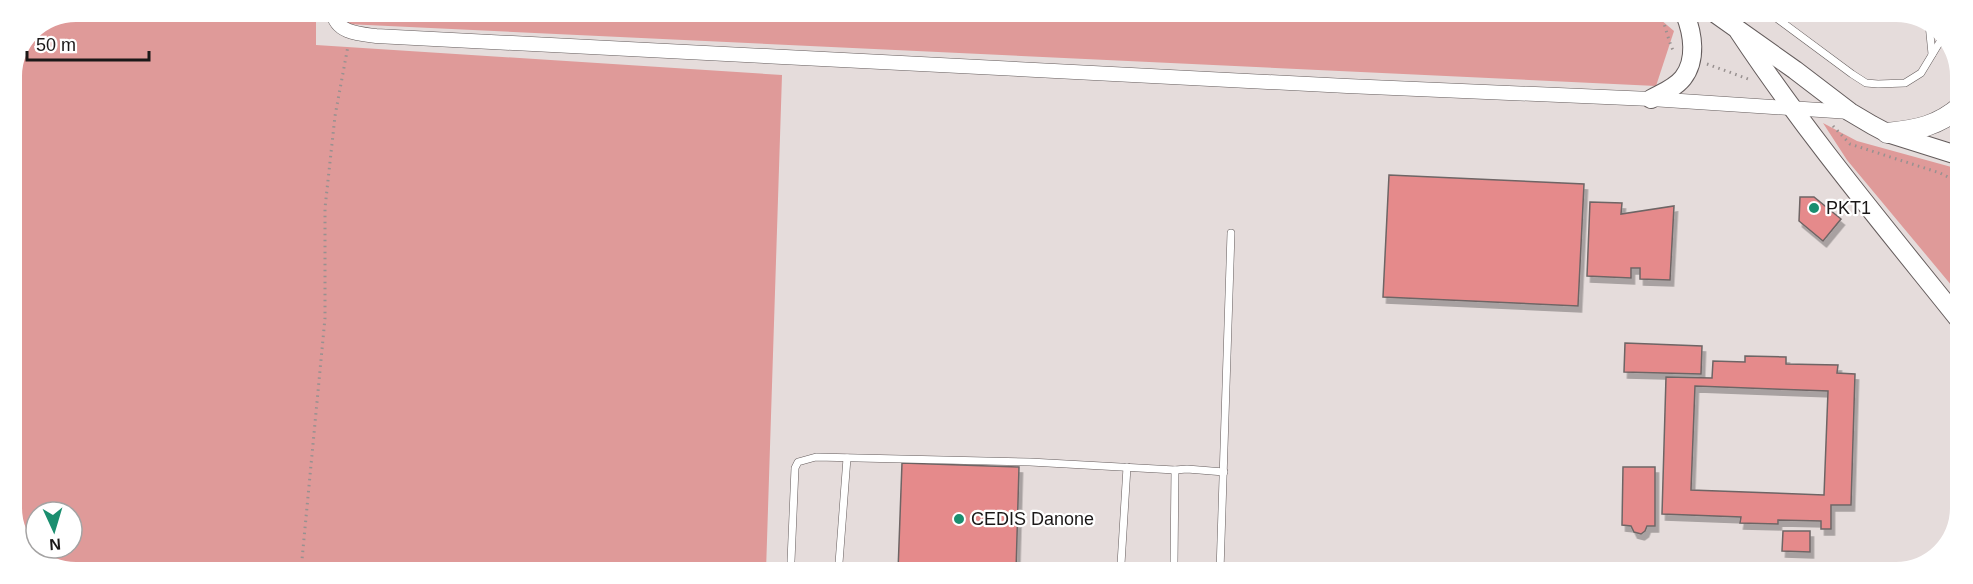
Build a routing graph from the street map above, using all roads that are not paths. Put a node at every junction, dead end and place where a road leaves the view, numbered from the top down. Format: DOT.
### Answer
graph roads {
  1 [pos="336,22"];
  2 [pos="1688,22"];
  3 [pos="1726,22"];
  4 [pos="1782,22"];
  5 [pos="1739,32"];
  6 [pos="1930,34"];
  7 [pos="1939,43"];
  8 [pos="1932,54"];
  9 [pos="1652,99"];
  10 [pos="1792,108"];
  11 [pos="1850,112"];
  12 [pos="1950,115"];
  13 [pos="1887,133"];
  14 [pos="1950,153"];
  15 [pos="1231,233"];
  16 [pos="1950,309"];
  17 [pos="847,458"];
  18 [pos="1127,467"];
  19 [pos="1175,470"];
  20 [pos="1224,472"];
  21 [pos="791,561"];
  22 [pos="839,562"];
  23 [pos="1121,562"];
  24 [pos="1174,562"];
  25 [pos="1220,562"];
  1 -- 9 [label="street"];
  2 -- 9 [label="street"];
  3 -- 5 [label="street"];
  4 -- 8 [label="lane"];
  5 -- 10 [label="street"];
  5 -- 11 [label="street"];
  6 -- 8 [label="lane"];
  7 -- 8 [label="lane"];
  9 -- 10 [label="street"];
  10 -- 11 [label="street"];
  10 -- 16 [label="street"];
  11 -- 13 [label="street"];
  12 -- 13 [label="main road"];
  13 -- 14 [label="street"];
  15 -- 20 [label="lane"];
  17 -- 18 [label="lane"];
  17 -- 21 [label="lane"];
  17 -- 22 [label="lane"];
  18 -- 19 [label="lane"];
  18 -- 23 [label="lane"];
  19 -- 20 [label="lane"];
  19 -- 24 [label="lane"];
  20 -- 25 [label="lane"];
}
